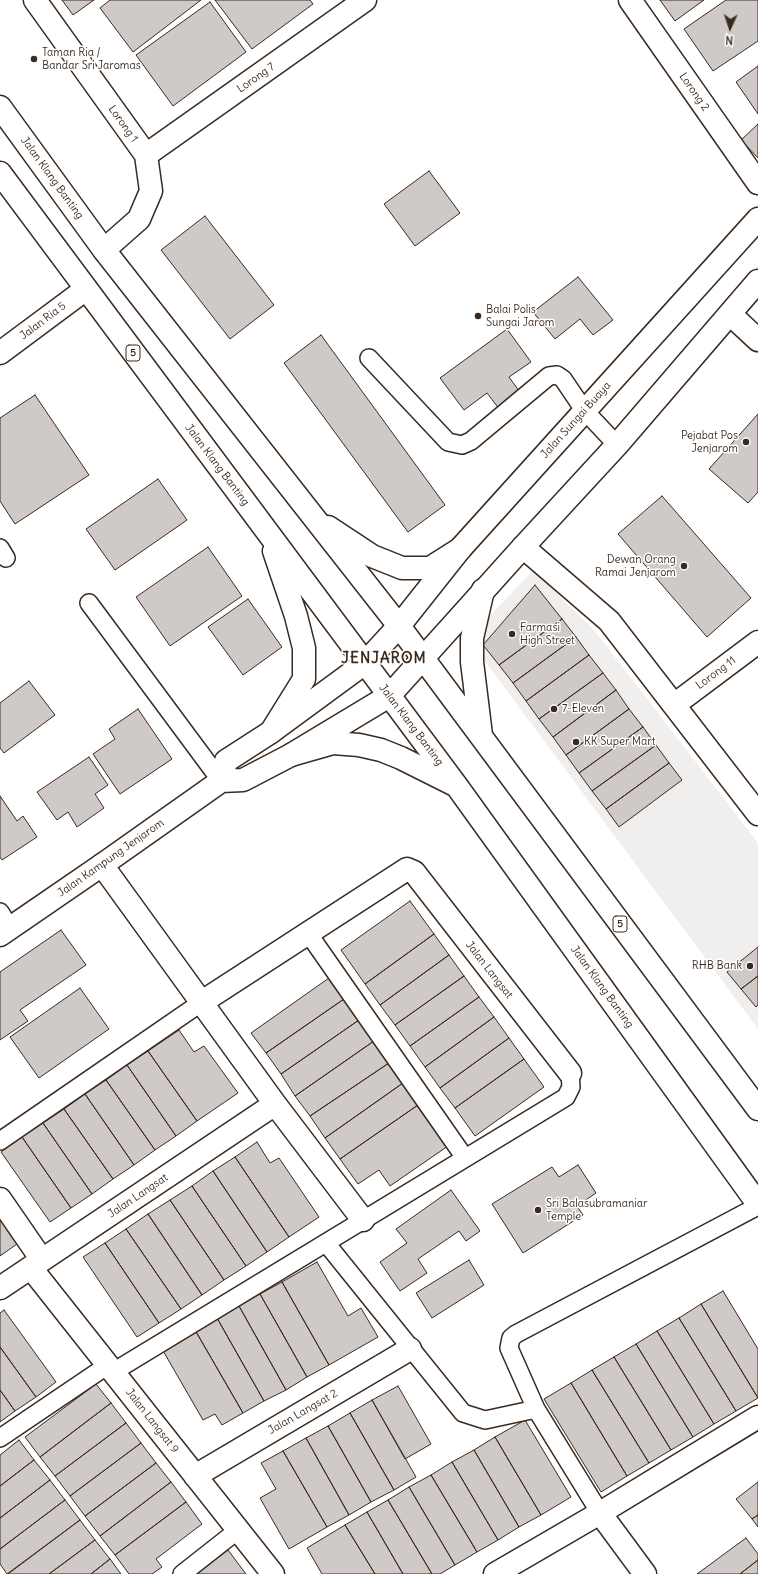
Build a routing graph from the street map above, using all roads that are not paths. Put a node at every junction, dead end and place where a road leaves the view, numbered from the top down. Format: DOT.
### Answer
graph roads {
  1 [pos="35,0"];
  2 [pos="630,0"];
  3 [pos="353,3"];
  4 [pos="0,107"];
  5 [pos="146,155"];
  6 [pos="0,173"];
  7 [pos="758,183"];
  8 [pos="758,219"];
  9 [pos="104,250"];
  10 [pos="758,281"];
  11 [pos="86,289"];
  12 [pos="730,314"];
  13 [pos="758,340"];
  14 [pos="2,345"];
  15 [pos="370,358"];
  16 [pos="584,410"];
  17 [pos="617,445"];
  18 [pos="312,516"];
  19 [pos="268,533"];
  20 [pos="522,547"];
  21 [pos="460,549"];
  22 [pos="483,590"];
  23 [pos="88,604"];
  24 [pos="399,626"];
  25 [pos="758,642"];
  26 [pos="423,658"];
  27 [pos="365,663"];
  28 [pos="389,696"];
  29 [pos="674,705"];
  30 [pos="271,732"];
  31 [pos="482,738"];
  32 [pos="291,755"];
  33 [pos="221,781"];
  34 [pos="456,785"];
  35 [pos="758,814"];
  36 [pos="102,865"];
  37 [pos="4,925"];
  38 [pos="308,933"];
  39 [pos="202,1002"];
  40 [pos="570,1073"];
  41 [pos="275,1104"];
  42 [pos="758,1109"];
  43 [pos="0,1141"];
  44 [pos="465,1158"];
  45 [pos="0,1199"];
  46 [pos="758,1205"];
  47 [pos="363,1220"];
  48 [pos="326,1243"];
  49 [pos="37,1264"];
  50 [pos="0,1288"];
  51 [pos="410,1349"];
  52 [pos="111,1368"];
  53 [pos="536,1409"];
  54 [pos="758,1417"];
  55 [pos="0,1438"];
  56 [pos="195,1476"];
  57 [pos="600,1513"];
  58 [pos="238,1530"];
  59 [pos="182,1574"];
  60 [pos="273,1574"];
  61 [pos="495,1574"];
  62 [pos="644,1574"];
  1 -- 5 [label="main road, Lorong 1"];
  2 -- 7 [label="main road, Lorong 2"];
  3 -- 5 [label="main road, Lorong 7"];
  4 -- 9 [label="main road, Jalan Klang Banting / 5"];
  5 -- 9 [label="main road, Lorong 1"];
  6 -- 11 [label="main road, Jalan Klang Banting / 5"];
  8 -- 16 [label="main road, Jalan Sungai Buaya"];
  9 -- 18 [label="main road, Jalan Klang Banting / 5"];
  10 -- 12 [label="main road"];
  11 -- 14 [label="main road, Jalan Ria 5"];
  11 -- 19 [label="main road, Jalan Klang Banting / 5"];
  12 -- 13 [label="main road"];
  12 -- 17 [label="main road"];
  15 -- 16 [label="lane"];
  16 -- 17 [label="lane"];
  16 -- 21 [label="main road, Jalan Sungai Buaya"];
  17 -- 20 [label="main road"];
  18 -- 21 [label="main road"];
  18 -- 24 [label="main road, Jalan Klang Banting / 5"];
  19 -- 27 [label="main road, Jalan Klang Banting / 5"];
  19 -- 30 [label="main road"];
  20 -- 22 [label="main road"];
  20 -- 29 [label="main road"];
  21 -- 24 [label="main road, Jalan Sungai Buaya"];
  22 -- 26 [label="main road"];
  22 -- 31 [label="main road"];
  23 -- 33 [label="lane"];
  24 -- 26 [label="main road, Jalan Klang Banting / 5"];
  24 -- 27 [label="main road, Jalan Sungai Buaya"];
  25 -- 29 [label="main road, Lorong 11"];
  26 -- 28 [label="main road"];
  26 -- 31 [label="main road, Jalan Klang Banting / 5"];
  27 -- 28 [label="main road, Jalan Klang Banting / 5"];
  27 -- 30 [label="main road"];
  28 -- 32 [label="main road"];
  28 -- 34 [label="main road, Jalan Klang Banting / 5"];
  29 -- 35 [label="main road"];
  30 -- 33 [label="main road"];
  31 -- 42 [label="main road, Jalan Klang Banting / 5"];
  32 -- 33 [label="main road"];
  32 -- 34 [label="main road"];
  33 -- 36 [label="main road, Jalan Kampung Jenjarom"];
  34 -- 46 [label="main road, Jalan Klang Banting / 5"];
  36 -- 37 [label="main road, Jalan Kampung Jenjarom"];
  36 -- 39 [label="main road"];
  38 -- 39 [label="main road"];
  38 -- 40 [label="main road, Jalan Langsat"];
  38 -- 44 [label="lane"];
  39 -- 41 [label="main road"];
  39 -- 43 [label="lane"];
  40 -- 44 [label="lane"];
  41 -- 47 [label="main road"];
  41 -- 49 [label="main road, Jalan Langsat"];
  44 -- 47 [label="lane"];
  45 -- 49 [label="main road, Jalan Langsat 9"];
  46 -- 53 [label="lane"];
  47 -- 48 [label="lane"];
  48 -- 51 [label="lane"];
  48 -- 52 [label="lane"];
  49 -- 50 [label="main road, Jalan Langsat"];
  49 -- 52 [label="main road, Jalan Langsat 9"];
  51 -- 53 [label="lane"];
  51 -- 56 [label="main road, Jalan Langsat 2"];
  52 -- 55 [label="lane"];
  52 -- 56 [label="main road, Jalan Langsat 9"];
  53 -- 57 [label="lane"];
  54 -- 57 [label="main road"];
  56 -- 58 [label="main road, Jalan Langsat 9"];
  57 -- 61 [label="main road"];
  57 -- 62 [label="main road"];
  58 -- 59 [label="lane"];
  58 -- 60 [label="main road, Jalan Langsat 9"];
}
